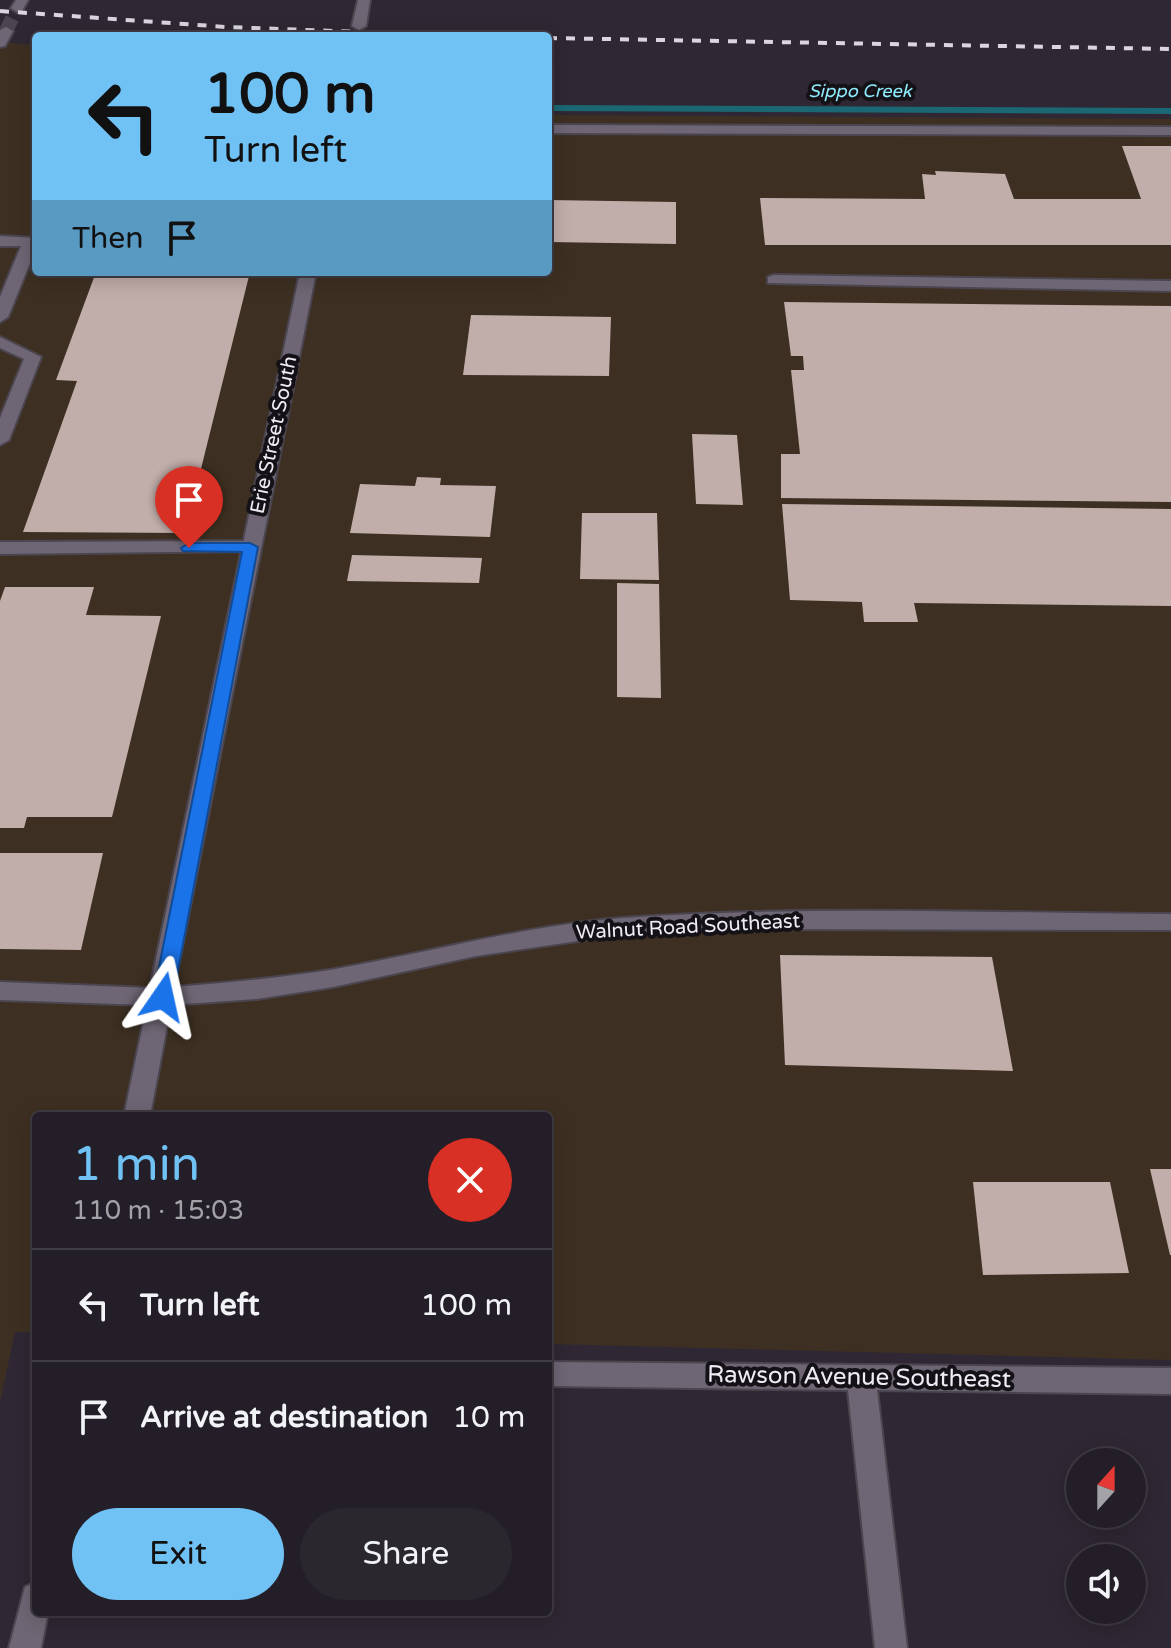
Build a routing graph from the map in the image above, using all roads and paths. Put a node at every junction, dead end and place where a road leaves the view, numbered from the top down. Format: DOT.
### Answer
graph roads {
  1 [pos="364,0"];
  2 [pos="359,26"];
  3 [pos="552,129"];
  4 [pos="1171,131"];
  5 [pos="32,237"];
  6 [pos="0,241"];
  7 [pos="32,242"];
  8 [pos="307,276"];
  9 [pos="774,280"];
  10 [pos="1171,286"];
  11 [pos="0,317"];
  12 [pos="0,342"];
  13 [pos="0,440"];
  14 [pos="250,547"];
  15 [pos="0,548"];
  16 [pos="1171,922"];
  17 [pos="0,991"];
  18 [pos="163,997"];
  19 [pos="138,1112"];
  20 [pos="552,1374"];
  21 [pos="861,1377"];
  22 [pos="1171,1381"];
  23 [pos="32,1616"];
  24 [pos="25,1648"];
  25 [pos="891,1648"];
  1 -- 2 [label="main road"];
  3 -- 4 [label="main road"];
  5 -- 6 [label="main road"];
  7 -- 11 [label="main road"];
  8 -- 14 [label="main road, Erie Street South"];
  9 -- 10 [label="main road"];
  12 -- 13 [label="main road"];
  14 -- 15 [label="main road"];
  14 -- 18 [label="main road, Erie Street South"];
  16 -- 18 [label="main road, Walnut Road Southeast"];
  17 -- 18 [label="main road, Walnut Road Southeast"];
  18 -- 19 [label="main road, Erie Street South"];
  20 -- 21 [label="main road, Rawson Avenue Southeast"];
  21 -- 22 [label="main road, Rawson Avenue Southeast"];
  21 -- 25 [label="main road"];
  23 -- 24 [label="main road"];
}
